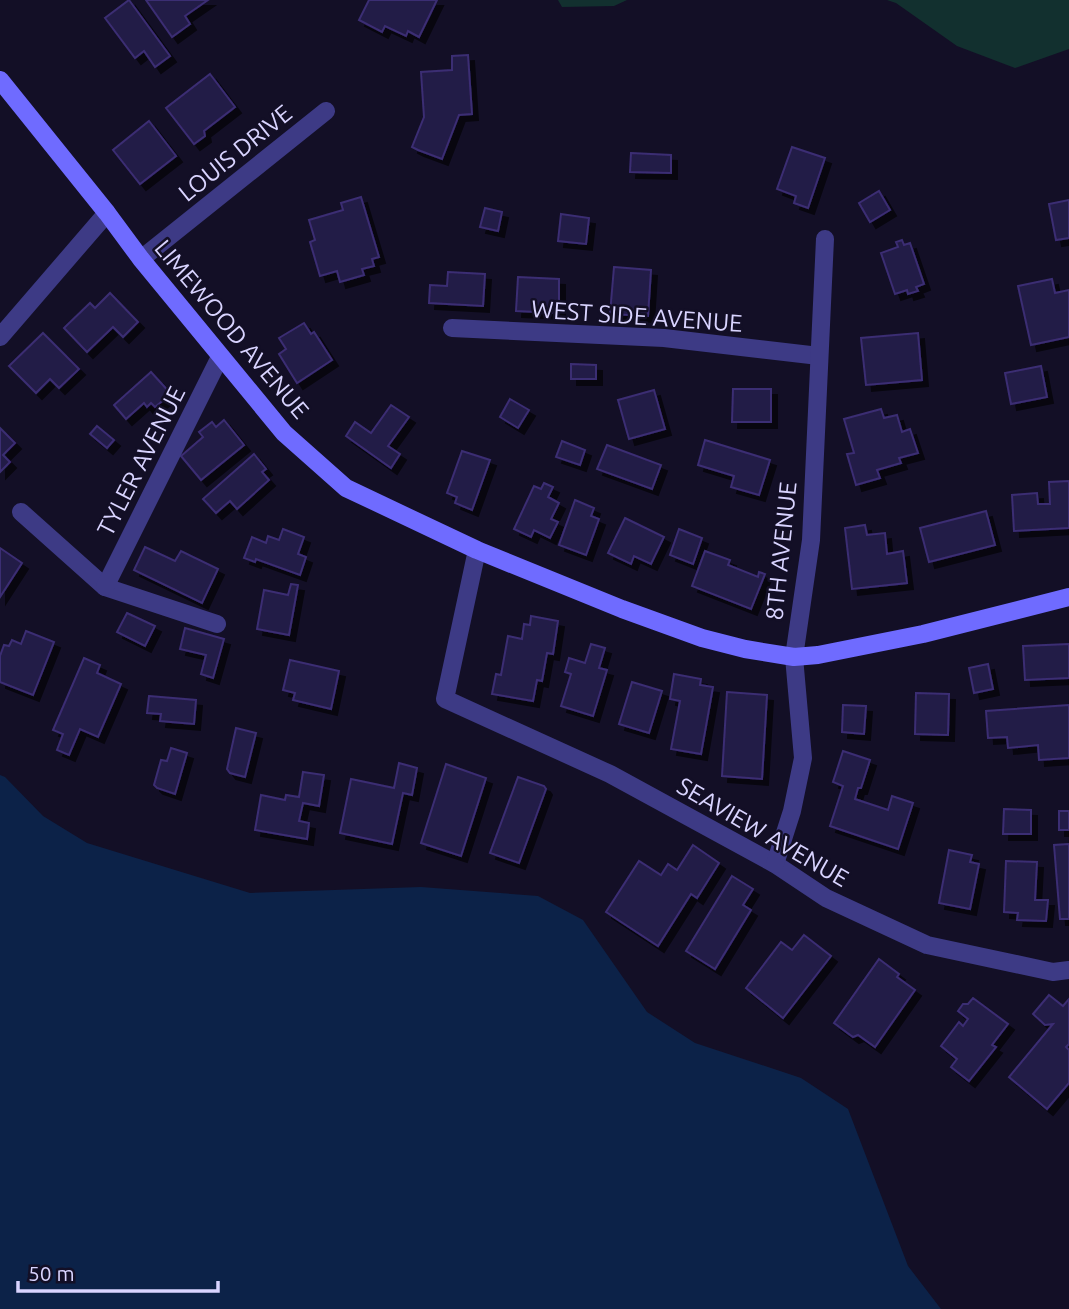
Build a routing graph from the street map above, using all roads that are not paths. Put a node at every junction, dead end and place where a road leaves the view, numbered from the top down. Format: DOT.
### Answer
graph roads {
  1 [pos="0,80"];
  2 [pos="326,111"];
  3 [pos="107,213"];
  4 [pos="825,239"];
  5 [pos="141,259"];
  6 [pos="452,328"];
  7 [pos="0,337"];
  8 [pos="819,356"];
  9 [pos="220,357"];
  10 [pos="21,512"];
  11 [pos="477,550"];
  12 [pos="105,587"];
  13 [pos="1069,597"];
  14 [pos="217,624"];
  15 [pos="794,657"];
  16 [pos="775,864"];
  17 [pos="1069,971"];
  1 -- 3 [label="main road, LIMEWOOD AVENUE"];
  2 -- 5 [label="street, LOUIS DRIVE"];
  3 -- 5 [label="main road, LIMEWOOD AVENUE"];
  3 -- 7 [label="street"];
  4 -- 8 [label="street, 8TH AVENUE"];
  5 -- 9 [label="main road, LIMEWOOD AVENUE"];
  6 -- 8 [label="street, WEST SIDE AVENUE"];
  8 -- 15 [label="street, 8TH AVENUE"];
  9 -- 11 [label="main road, LIMEWOOD AVENUE"];
  9 -- 12 [label="street, TYLER AVENUE"];
  10 -- 12 [label="street, TYLER AVENUE"];
  11 -- 15 [label="main road, LIMEWOOD AVENUE"];
  11 -- 16 [label="street, SEAVIEW AVENUE"];
  12 -- 14 [label="street, TYLER AVENUE"];
  13 -- 15 [label="main road, LIMEWOOD AVENUE"];
  15 -- 16 [label="street, 8TH AVENUE"];
  16 -- 17 [label="street, SEAVIEW AVENUE"];
}
